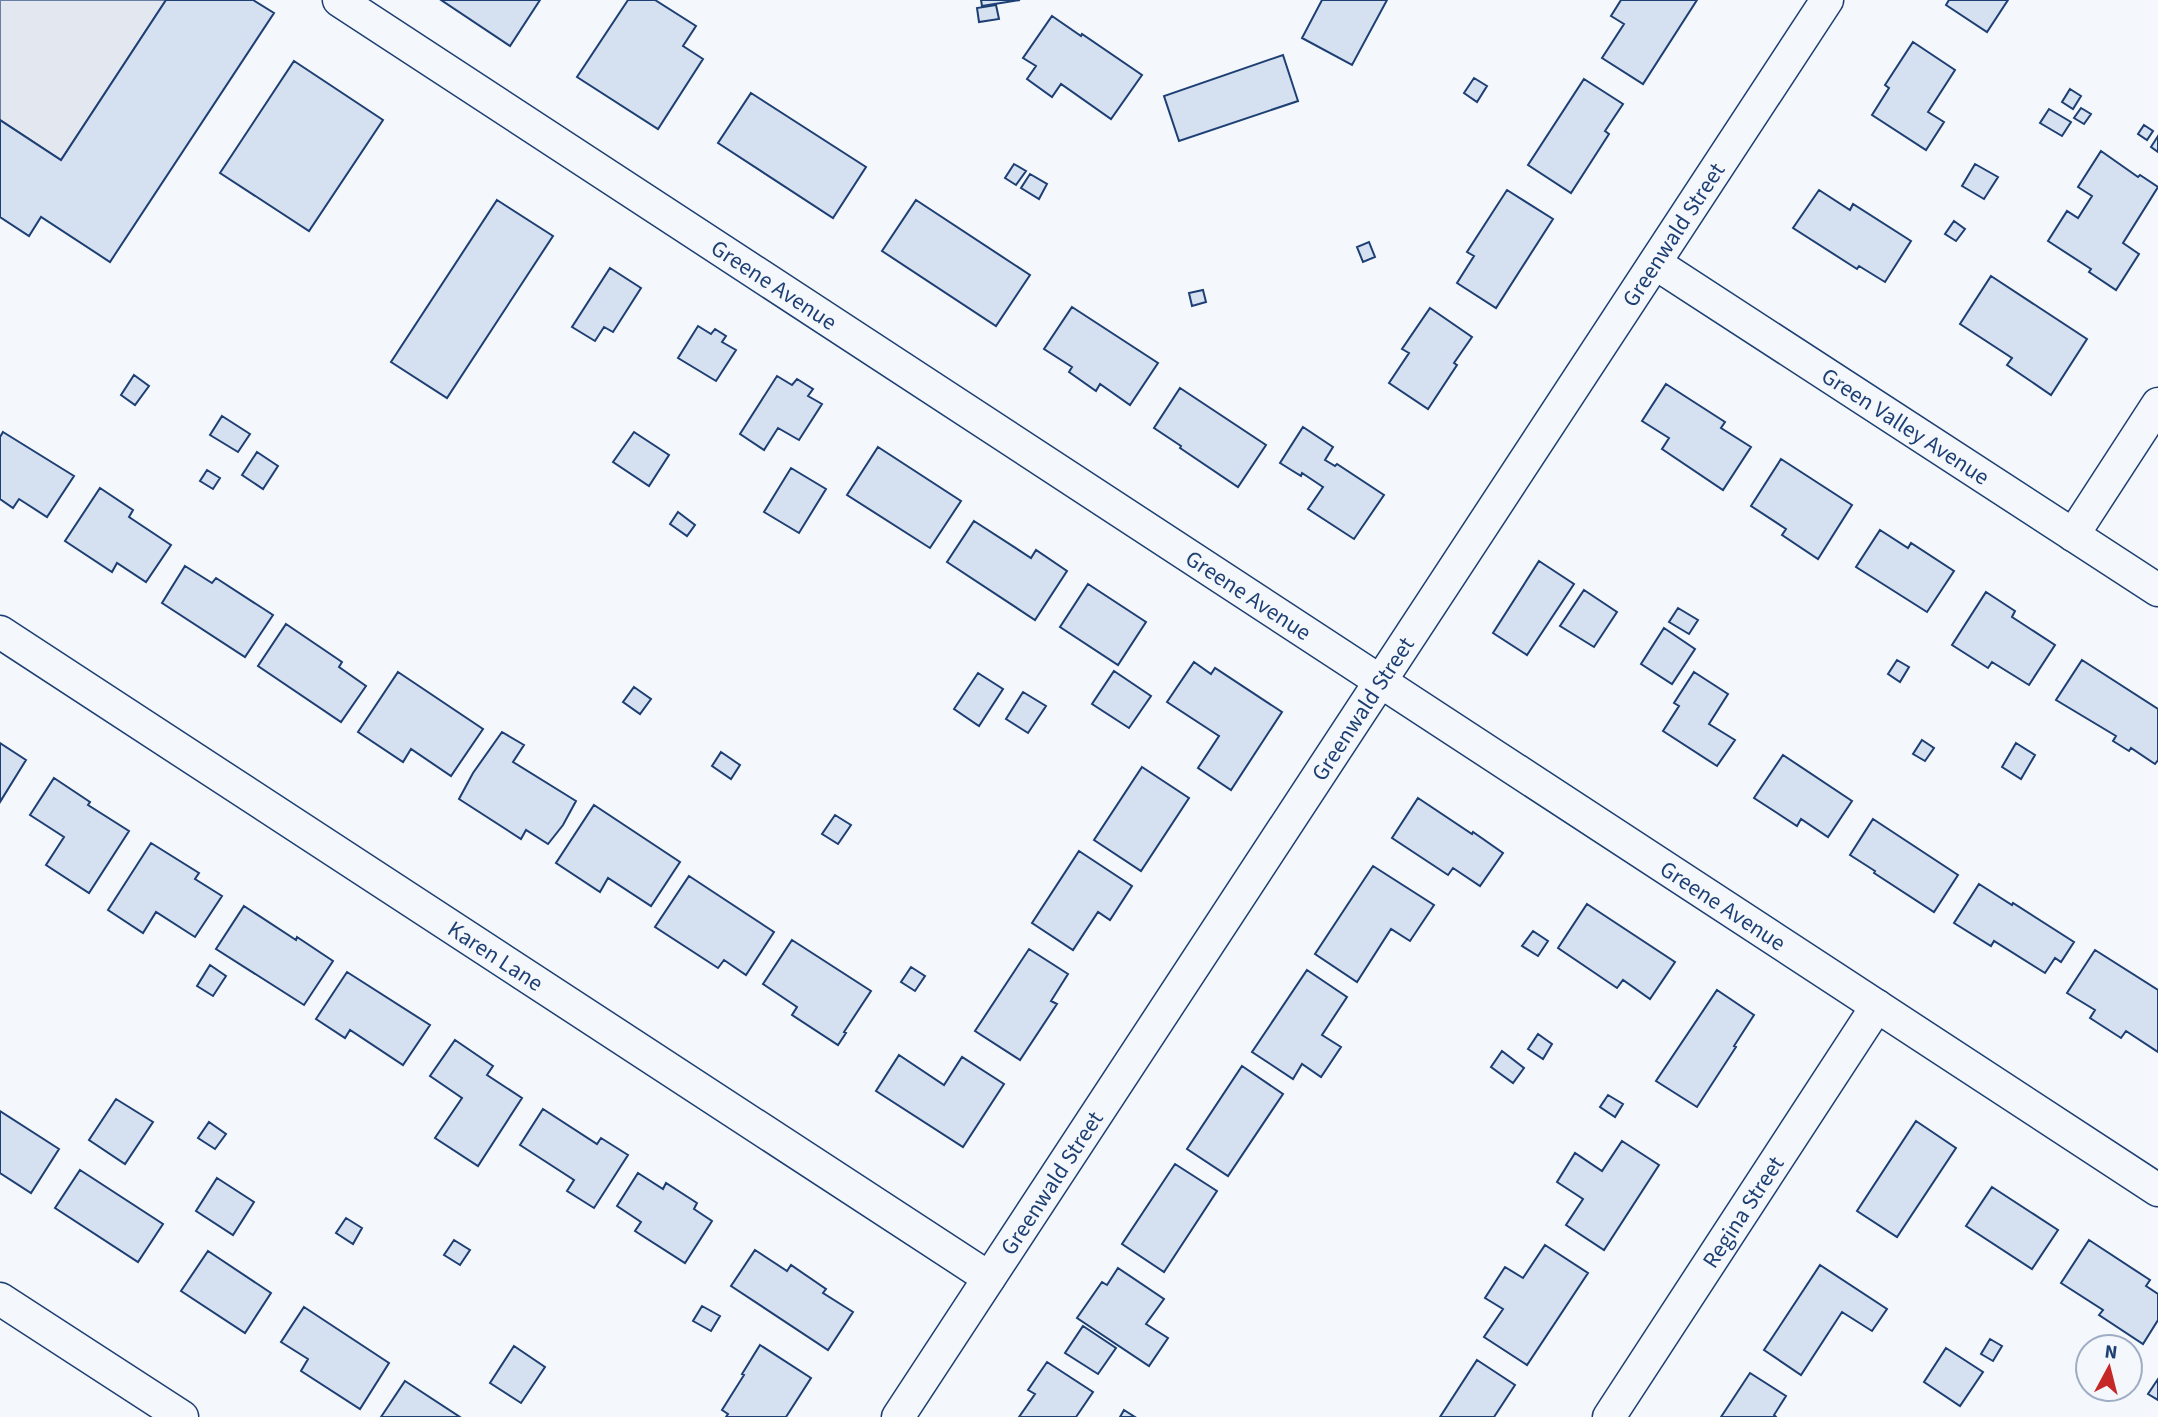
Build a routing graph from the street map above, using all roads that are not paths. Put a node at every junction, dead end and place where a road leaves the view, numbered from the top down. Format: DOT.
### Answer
graph roads {
  1 [pos="340,0"];
  2 [pos="1827,0"];
  3 [pos="1655,262"];
  4 [pos="2158,404"];
  5 [pos="2073,535"];
  6 [pos="2158,590"];
  7 [pos="0,632"];
  8 [pos="1380,682"];
  9 [pos="1877,1006"];
  10 [pos="2158,1190"];
  11 [pos="989,1278"];
  12 [pos="0,1299"];
  13 [pos="182,1417"];
  14 [pos="898,1417"];
  15 [pos="1609,1417"];
  1 -- 8 [label="street, Greene Avenue"];
  2 -- 3 [label="street, Greenwald Street"];
  3 -- 5 [label="street, Green Valley Avenue"];
  3 -- 8 [label="street, Greenwald Street"];
  4 -- 5 [label="street"];
  5 -- 6 [label="street, Green Valley Avenue"];
  7 -- 11 [label="street, Karen Lane"];
  8 -- 9 [label="street, Greene Avenue"];
  8 -- 11 [label="street, Greenwald Street"];
  9 -- 10 [label="street, Greene Avenue"];
  9 -- 15 [label="street, Regina Street"];
  11 -- 14 [label="street, Greenwald Street"];
  12 -- 13 [label="street"];
}
